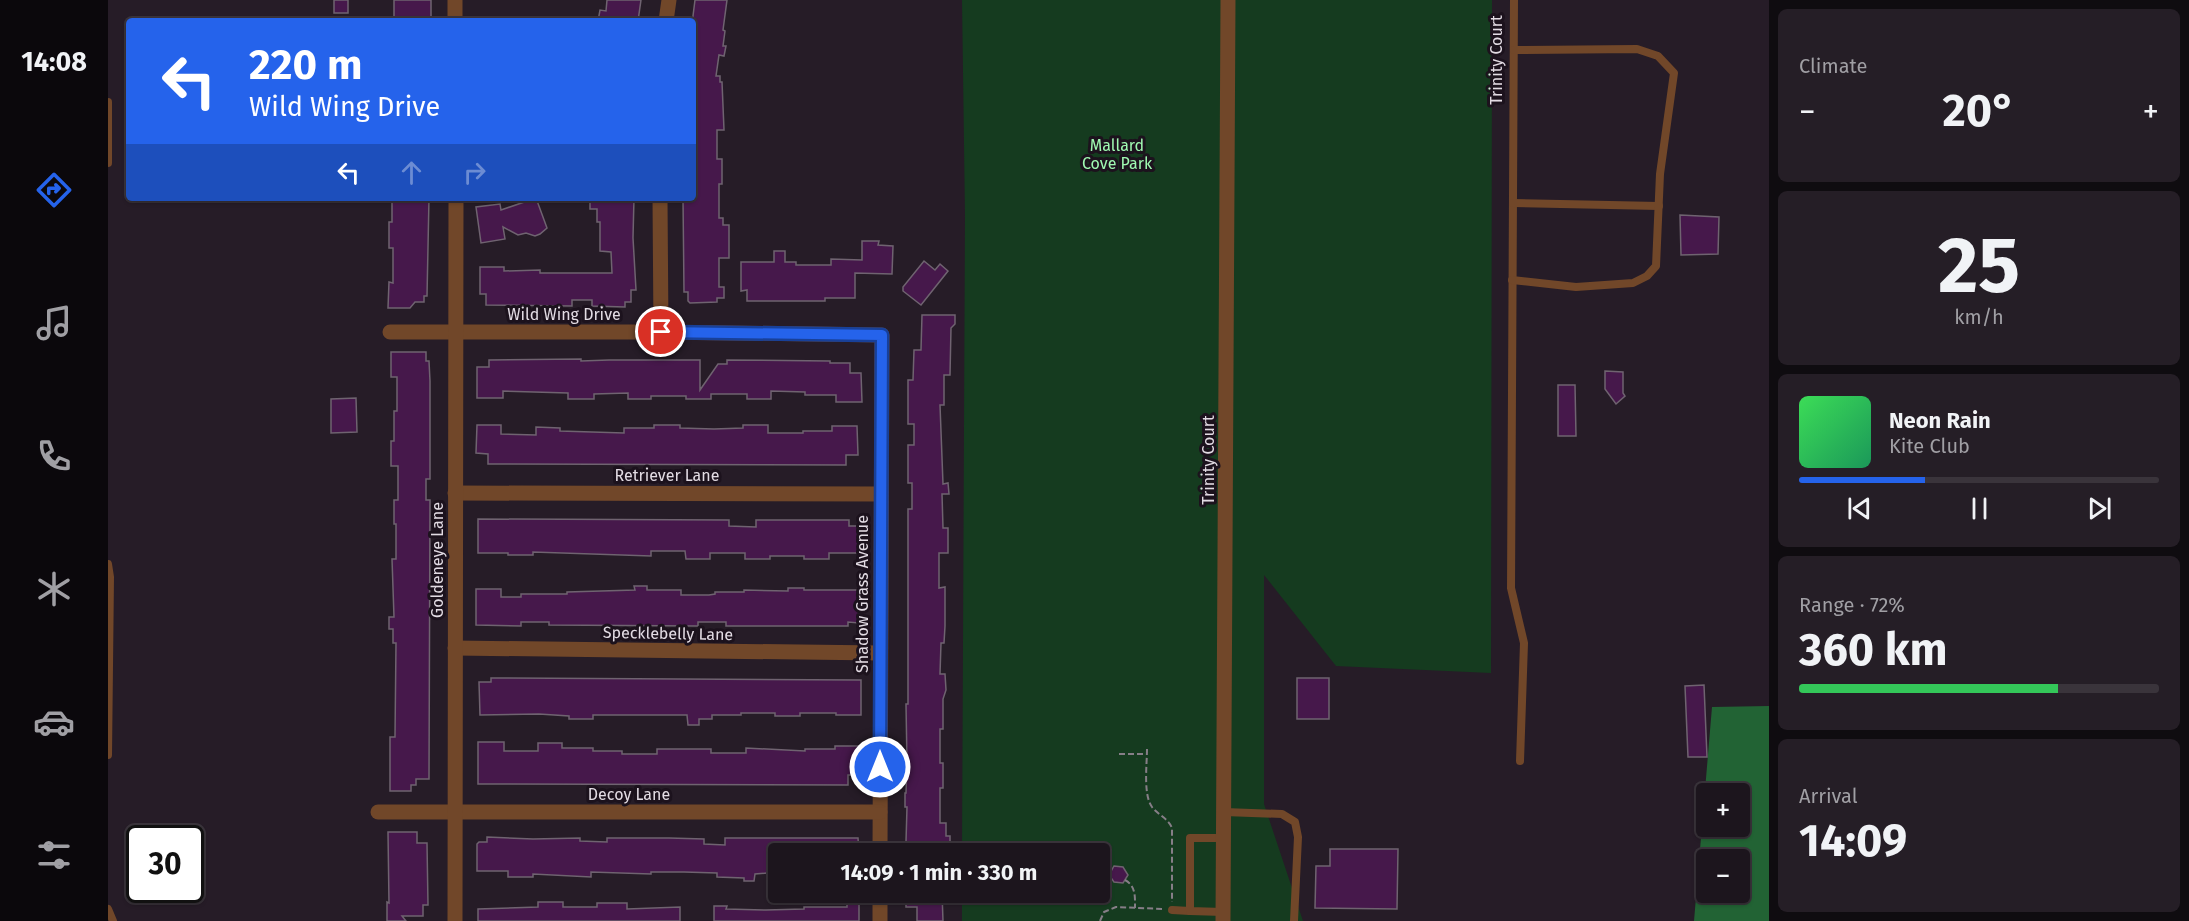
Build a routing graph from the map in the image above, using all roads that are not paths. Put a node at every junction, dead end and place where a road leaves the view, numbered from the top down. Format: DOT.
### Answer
graph roads {
  1 [pos="455,0"];
  2 [pos="669,0"];
  3 [pos="1228,0"];
  4 [pos="1514,0"];
  5 [pos="455,18"];
  6 [pos="666,18"];
  7 [pos="1514,50"];
  8 [pos="108,102"];
  9 [pos="108,164"];
  10 [pos="456,201"];
  11 [pos="660,201"];
  12 [pos="1513,202"];
  13 [pos="1659,206"];
  14 [pos="1512,280"];
  15 [pos="390,332"];
  16 [pos="457,332"];
  17 [pos="661,332"];
  18 [pos="882,335"];
  19 [pos="454,493"];
  20 [pos="880,494"];
  21 [pos="108,564"];
  22 [pos="455,648"];
  23 [pos="880,653"];
  24 [pos="108,755"];
  25 [pos="1520,761"];
  26 [pos="1224,812"];
  27 [pos="378,813"];
  28 [pos="454,813"];
  29 [pos="880,813"];
  30 [pos="1224,838"];
  31 [pos="880,843"];
  32 [pos="880,903"];
  33 [pos="108,909"];
  34 [pos="1172,910"];
  35 [pos="1190,911"];
  36 [pos="1223,916"];
  37 [pos="113,921"];
  38 [pos="455,921"];
  39 [pos="880,921"];
  40 [pos="1294,921"];
  1 -- 5 [label="street"];
  2 -- 6 [label="street"];
  3 -- 26 [label="street, Trinity Court"];
  4 -- 7 [label="lane, Trinity Court"];
  7 -- 12 [label="lane, Trinity Court"];
  7 -- 13 [label="lane"];
  8 -- 9 [label="lane"];
  10 -- 16 [label="street, Goldeneye Lane"];
  11 -- 17 [label="street"];
  12 -- 13 [label="lane"];
  12 -- 14 [label="lane, Trinity Court"];
  13 -- 14 [label="lane"];
  14 -- 25 [label="lane, Trinity Court"];
  15 -- 16 [label="street, Wild Wing Drive"];
  16 -- 17 [label="street, Wild Wing Drive"];
  16 -- 19 [label="street, Goldeneye Lane"];
  17 -- 18 [label="street, Wild Wing Drive"];
  18 -- 20 [label="street, Shadow Grass Avenue"];
  19 -- 20 [label="street, Retriever Lane"];
  19 -- 22 [label="street, Goldeneye Lane"];
  20 -- 23 [label="street, Shadow Grass Avenue"];
  21 -- 24 [label="lane"];
  22 -- 23 [label="street, Specklebelly Lane"];
  22 -- 28 [label="street, Goldeneye Lane"];
  23 -- 29 [label="street, Shadow Grass Avenue"];
  26 -- 30 [label="street, Trinity Court"];
  26 -- 40 [label="lane"];
  27 -- 28 [label="street, Decoy Lane"];
  28 -- 29 [label="street, Decoy Lane"];
  28 -- 38 [label="street, Goldeneye Lane"];
  29 -- 31 [label="street, Shadow Grass Avenue"];
  30 -- 35 [label="lane"];
  30 -- 36 [label="street, Trinity Court"];
  32 -- 39 [label="street"];
  33 -- 37 [label="lane"];
  34 -- 35 [label="lane"];
  35 -- 36 [label="lane"];
}
